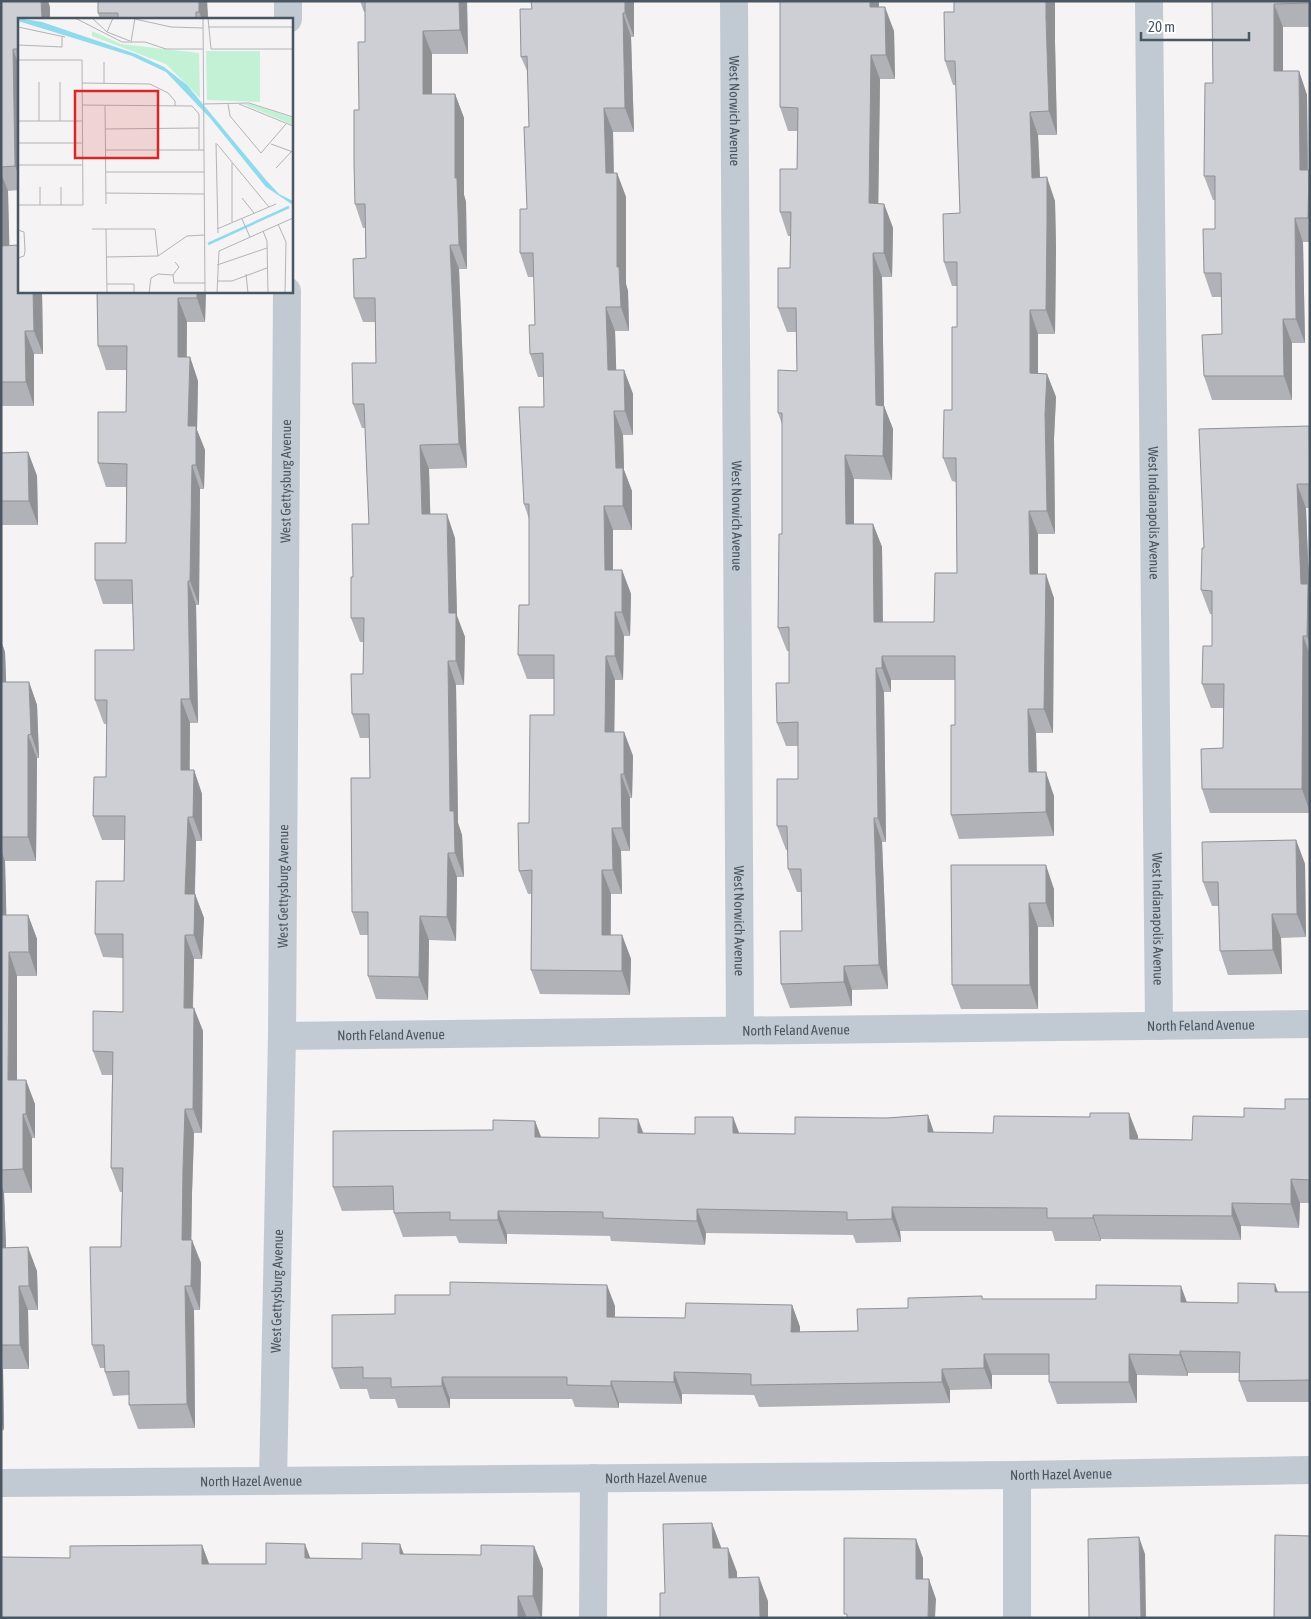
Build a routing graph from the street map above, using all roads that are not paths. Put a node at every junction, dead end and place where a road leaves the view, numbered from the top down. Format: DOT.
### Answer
graph roads {
  1 [pos="288,1"];
  2 [pos="734,1"];
  3 [pos="1149,1"];
  4 [pos="288,18"];
  5 [pos="286,292"];
  6 [pos="1310,1024"];
  7 [pos="1159,1026"];
  8 [pos="740,1030"];
  9 [pos="282,1036"];
  10 [pos="1310,1470"];
  11 [pos="1018,1475"];
  12 [pos="594,1478"];
  13 [pos="273,1481"];
  14 [pos="1,1483"];
  15 [pos="594,1618"];
  16 [pos="1017,1618"];
  1 -- 4 [label="street"];
  2 -- 8 [label="street, West Norwich Avenue"];
  3 -- 7 [label="street, West Indianapolis Avenue"];
  5 -- 9 [label="street, West Gettysburg Avenue"];
  6 -- 7 [label="street, North Feland Avenue"];
  7 -- 8 [label="street, North Feland Avenue"];
  8 -- 9 [label="street, North Feland Avenue"];
  9 -- 13 [label="street, West Gettysburg Avenue"];
  10 -- 11 [label="street, North Hazel Avenue"];
  11 -- 12 [label="street, North Hazel Avenue"];
  11 -- 16 [label="street"];
  12 -- 13 [label="street, North Hazel Avenue"];
  12 -- 15 [label="street"];
  13 -- 14 [label="street, North Hazel Avenue"];
}
